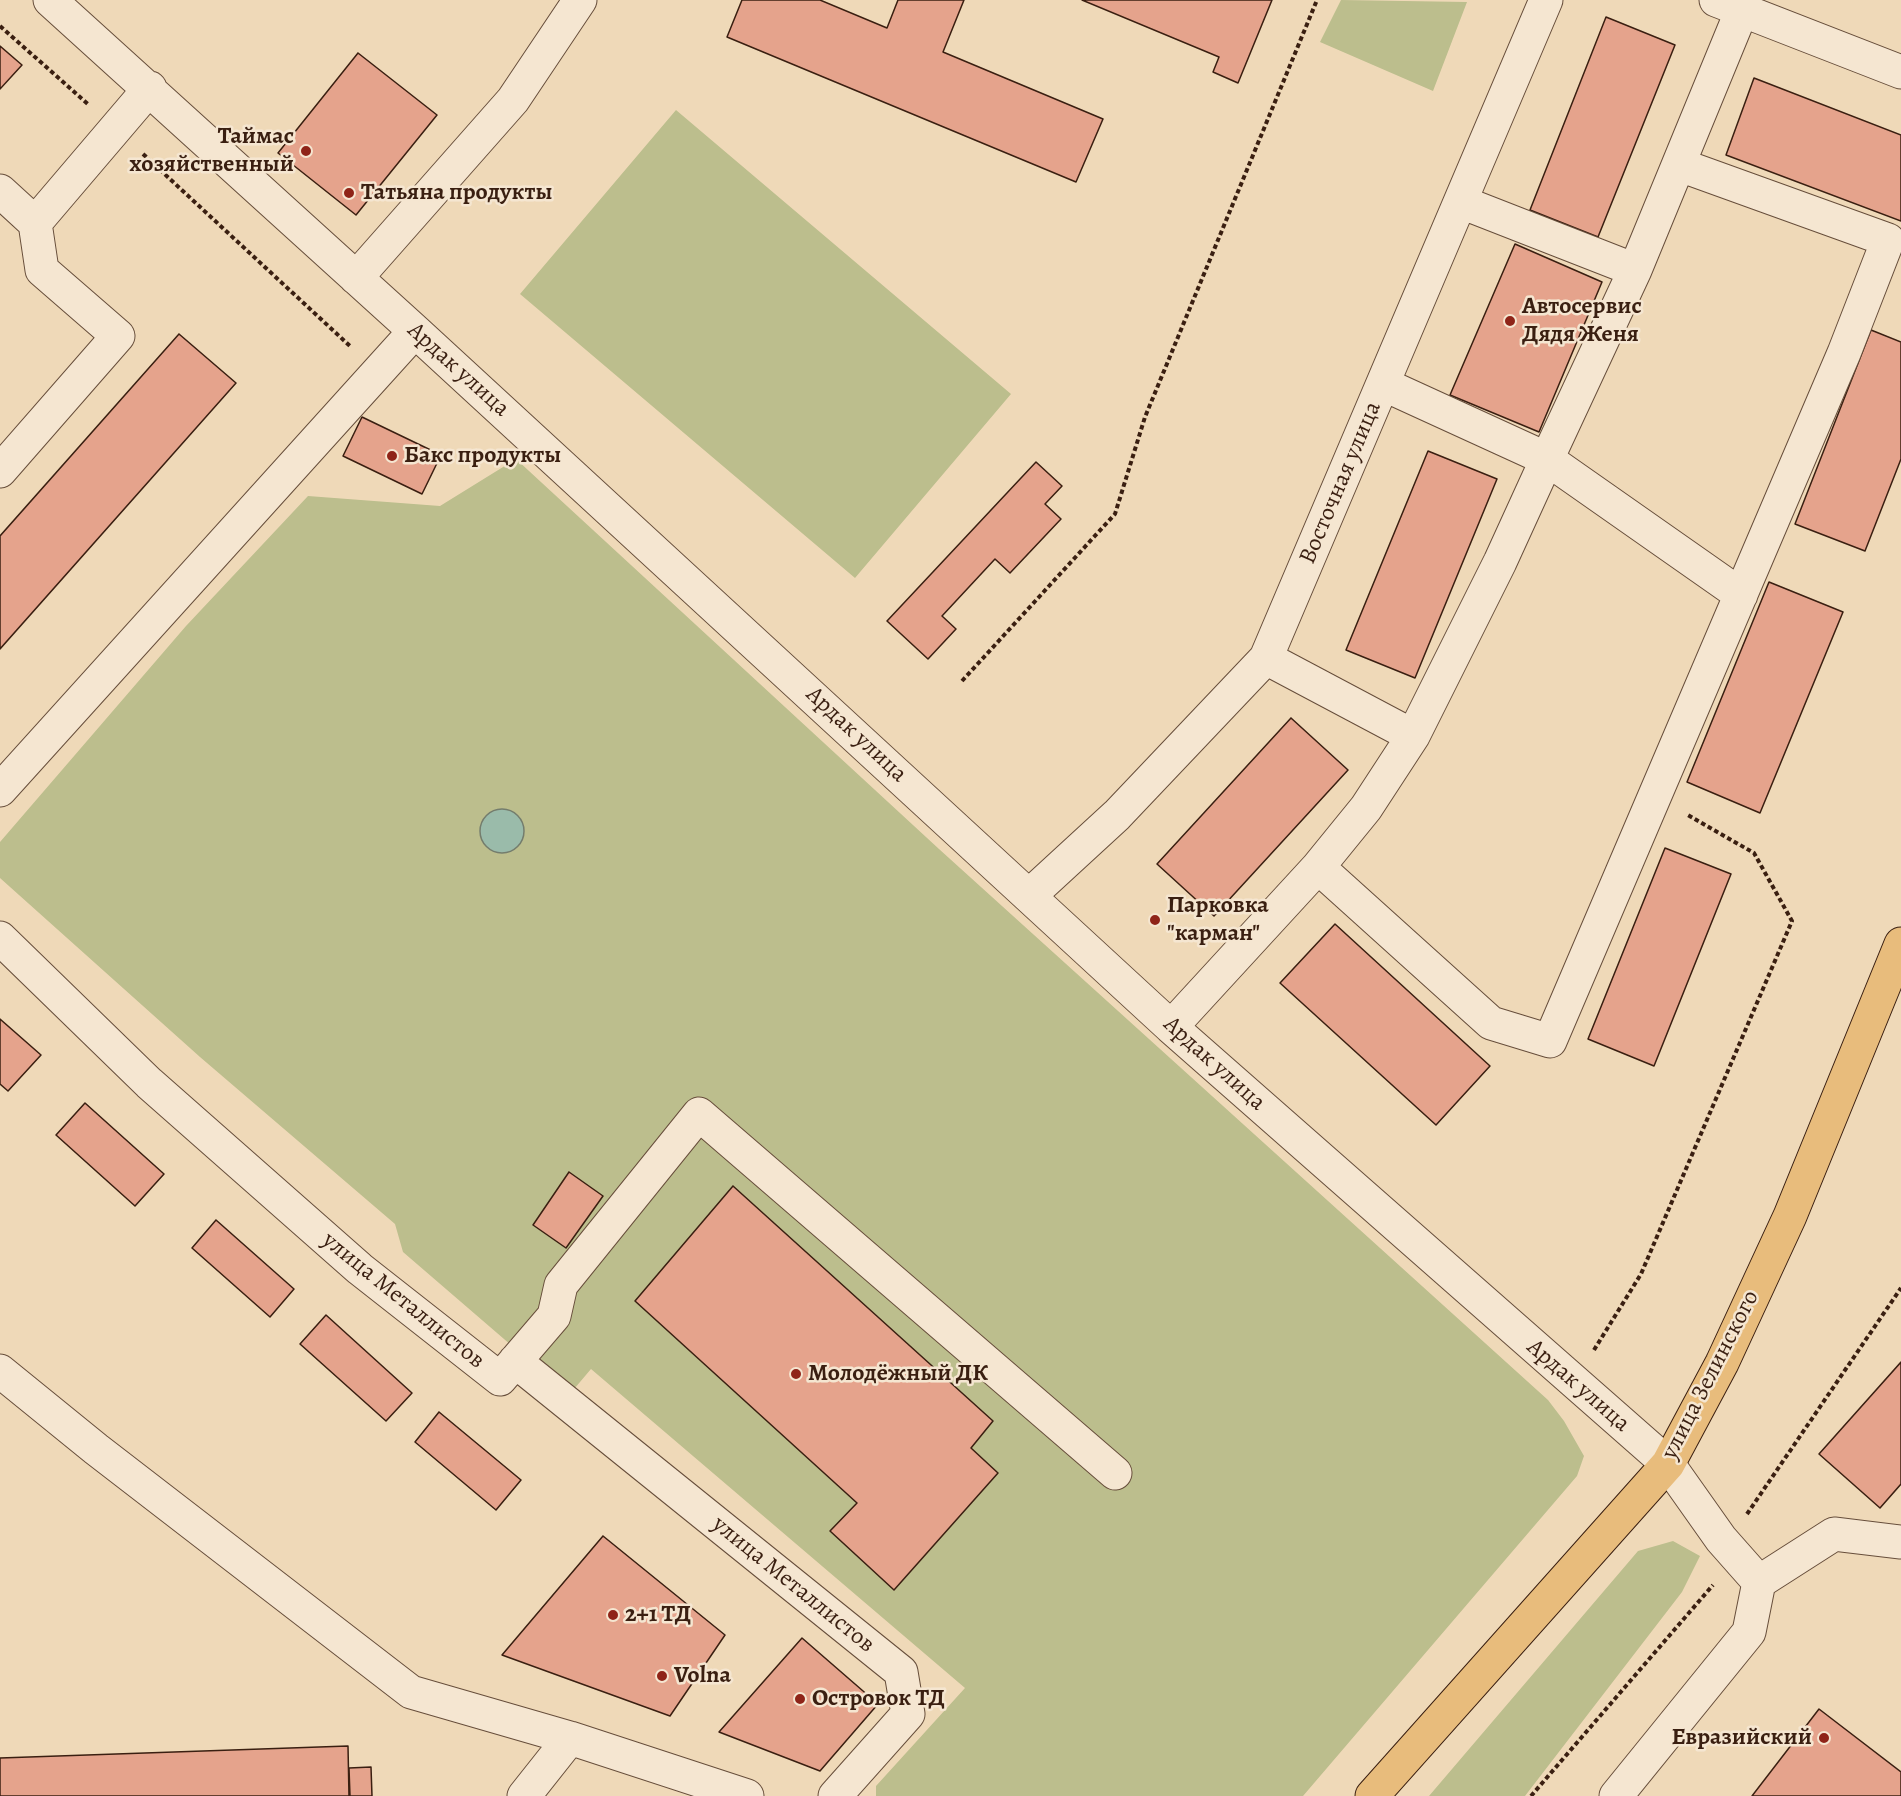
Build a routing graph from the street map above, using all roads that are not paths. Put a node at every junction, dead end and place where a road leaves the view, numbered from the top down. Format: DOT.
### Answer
graph roads {
  1 [pos="50,0"];
  2 [pos="580,0"];
  3 [pos="1546,0"];
  4 [pos="1729,5"];
  5 [pos="1901,72"];
  6 [pos="150,88"];
  7 [pos="1680,165"];
  8 [pos="0,191"];
  9 [pos="1461,202"];
  10 [pos="35,223"];
  11 [pos="1635,270"];
  12 [pos="356,278"];
  13 [pos="415,331"];
  14 [pos="1383,384"];
  15 [pos="1547,459"];
  16 [pos="0,471"];
  17 [pos="1741,595"];
  18 [pos="1266,658"];
  19 [pos="1413,736"];
  20 [pos="0,790"];
  21 [pos="1318,867"];
  22 [pos="1030,895"];
  23 [pos="0,938"];
  24 [pos="1901,944"];
  25 [pos="1171,1026"];
  26 [pos="515,1361"];
  27 [pos="0,1371"];
  28 [pos="1668,1464"];
  29 [pos="1115,1473"];
  30 [pos="1901,1542"];
  31 [pos="1759,1582"];
  32 [pos="570,1738"];
  33 [pos="524,1796"];
  34 [pos="747,1796"];
  35 [pos="835,1796"];
  36 [pos="1372,1796"];
  37 [pos="1616,1796"];
  1 -- 6 [label="street, Ардак улица"];
  2 -- 12 [label="street"];
  3 -- 9 [label="street, Восточная улица"];
  4 -- 5 [label="street"];
  4 -- 7 [label="street"];
  6 -- 10 [label="street"];
  6 -- 12 [label="street, Ардак улица"];
  7 -- 11 [label="street"];
  7 -- 17 [label="street"];
  8 -- 10 [label="street"];
  9 -- 11 [label="street"];
  9 -- 14 [label="street, Восточная улица"];
  10 -- 16 [label="street"];
  11 -- 15 [label="street"];
  12 -- 13 [label="street, Ардак улица"];
  13 -- 20 [label="street"];
  13 -- 22 [label="street, Ардак улица"];
  14 -- 15 [label="street"];
  14 -- 18 [label="street, Восточная улица"];
  15 -- 17 [label="street"];
  15 -- 19 [label="street"];
  17 -- 21 [label="street"];
  18 -- 19 [label="street"];
  18 -- 22 [label="street, Восточная улица"];
  19 -- 21 [label="street"];
  21 -- 25 [label="street"];
  22 -- 25 [label="street, Ардак улица"];
  23 -- 26 [label="street, улица Металлистов"];
  24 -- 28 [label="main road, улица Зелинского"];
  25 -- 28 [label="street, Ардак улица"];
  26 -- 29 [label="street"];
  26 -- 35 [label="street, улица Металлистов"];
  27 -- 32 [label="street"];
  28 -- 31 [label="street, Ардак улица"];
  28 -- 36 [label="main road, улица Зелинского"];
  30 -- 31 [label="street"];
  31 -- 37 [label="street"];
  32 -- 33 [label="street"];
  32 -- 34 [label="street"];
}
